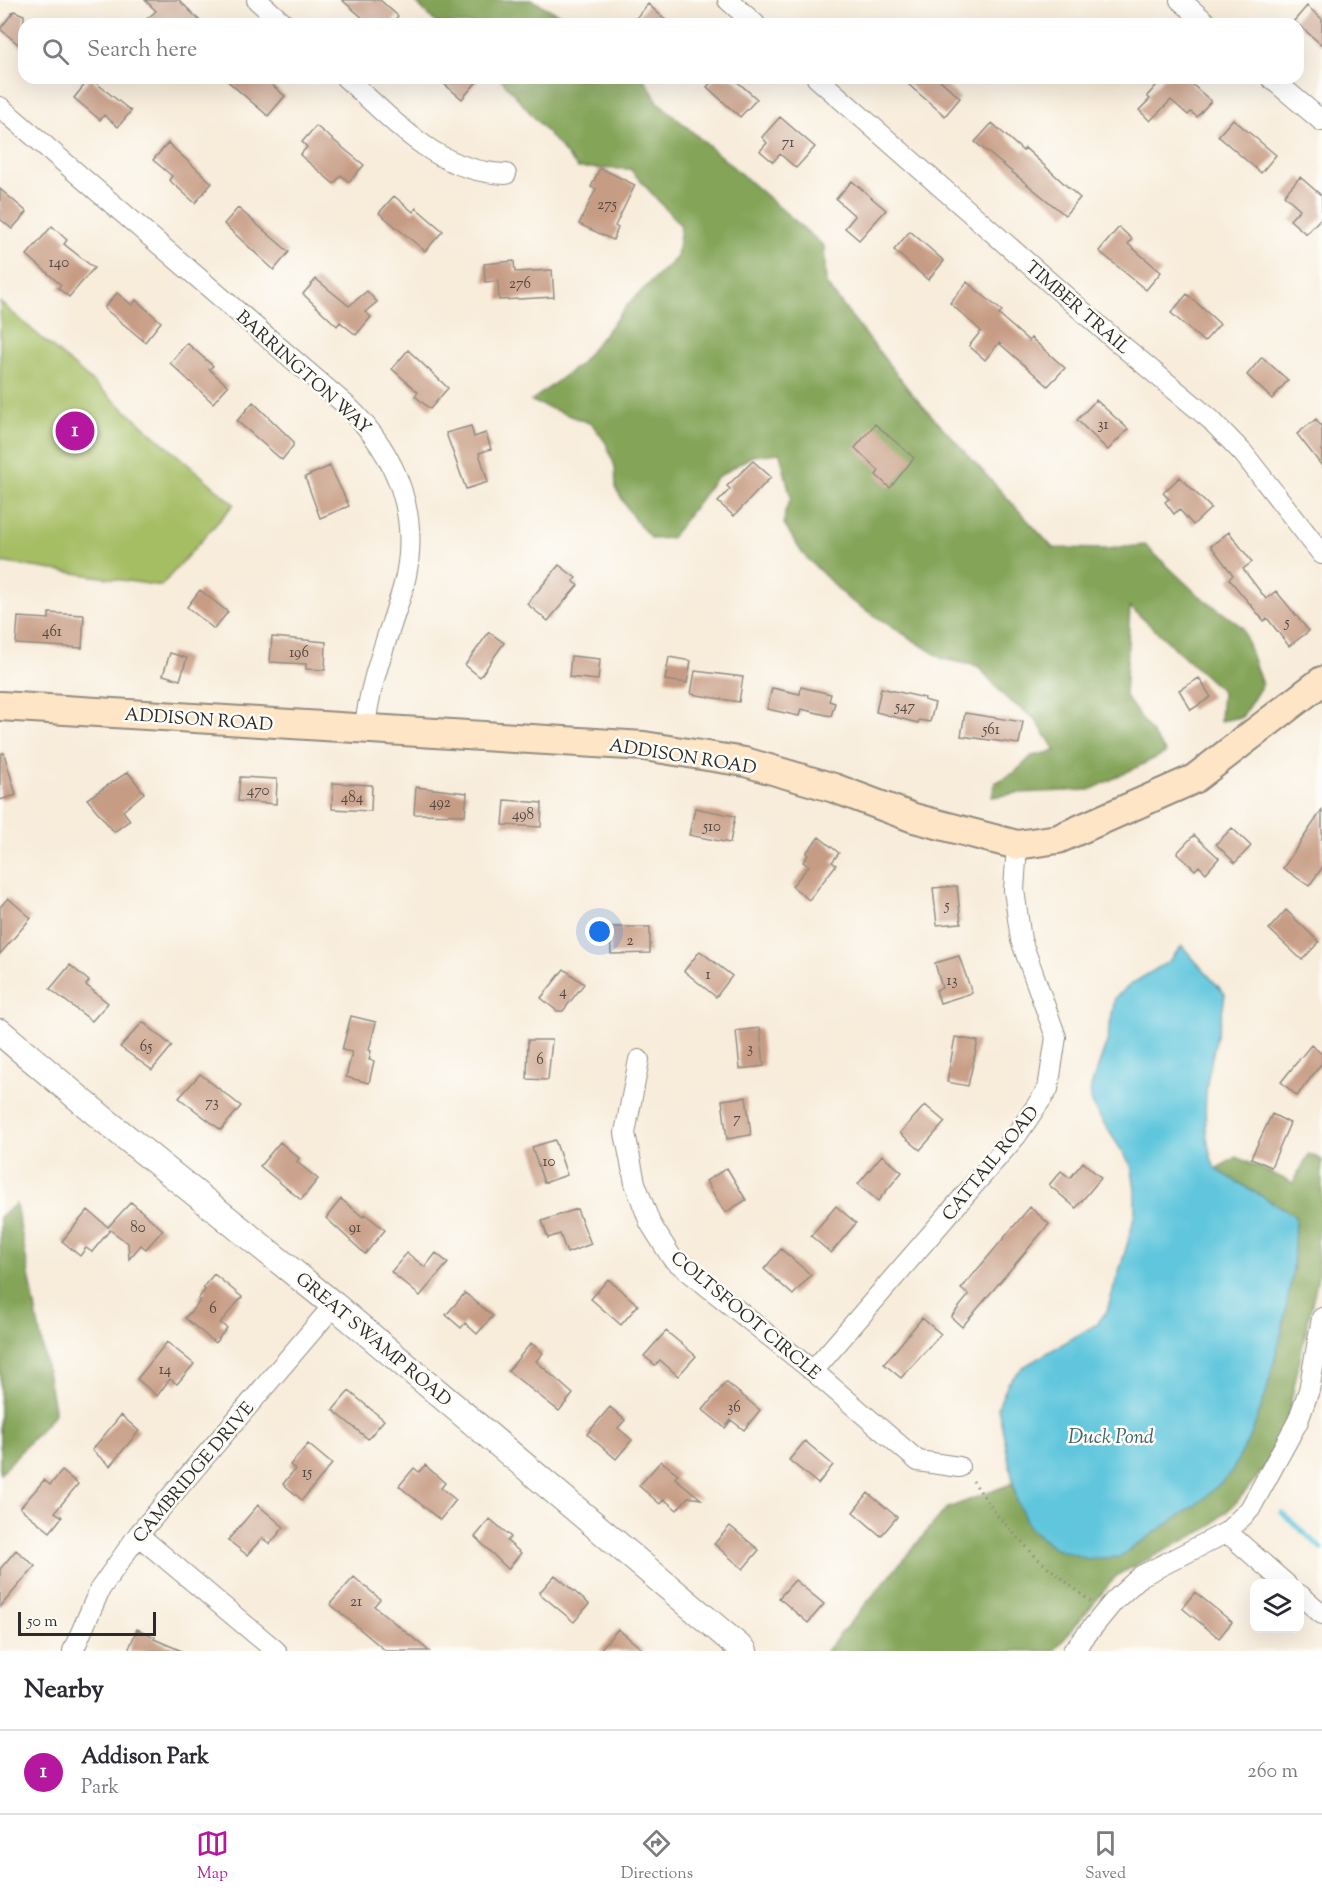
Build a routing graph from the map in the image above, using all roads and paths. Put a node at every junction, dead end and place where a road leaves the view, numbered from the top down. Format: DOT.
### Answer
graph roads {
  1 [pos="257,0"];
  2 [pos="728,0"];
  3 [pos="1180,0"];
  4 [pos="277,18"];
  5 [pos="748,18"];
  6 [pos="1201,18"];
  7 [pos="353,84"];
  8 [pos="824,84"];
  9 [pos="1278,84"];
  10 [pos="0,107"];
  11 [pos="1322,122"];
  12 [pos="506,174"];
  13 [pos="1322,554"];
  14 [pos="1322,681"];
  15 [pos="0,706"];
  16 [pos="365,729"];
  17 [pos="1017,845"];
  18 [pos="0,1032"];
  19 [pos="639,1060"];
  20 [pos="334,1305"];
  21 [pos="1322,1318"];
  22 [pos="813,1371"];
  23 [pos="1316,1391"];
  24 [pos="959,1467"];
  25 [pos="1227,1532"];
  26 [pos="138,1535"];
  27 [pos="1280,1579"];
  28 [pos="1304,1599"];
  29 [pos="1105,1612"];
  30 [pos="1322,1614"];
  31 [pos="73,1651"];
  32 [pos="276,1651"];
  33 [pos="744,1651"];
  34 [pos="1073,1651"];
  1 -- 4 [label="street"];
  2 -- 5 [label="street"];
  3 -- 6 [label="street"];
  7 -- 12 [label="street"];
  8 -- 13 [label="street, TIMBER TRAIL"];
  9 -- 11 [label="street"];
  10 -- 16 [label="street, BARRINGTON WAY"];
  14 -- 17 [label="main road, ADDISON ROAD"];
  15 -- 16 [label="main road, ADDISON ROAD"];
  16 -- 17 [label="main road, ADDISON ROAD"];
  17 -- 22 [label="street, CATTAIL ROAD"];
  18 -- 20 [label="street, GREAT SWAMP ROAD"];
  19 -- 22 [label="street, COLTSFOOT CIRCLE"];
  20 -- 26 [label="street, CAMBRIDGE DRIVE"];
  20 -- 33 [label="street, GREAT SWAMP ROAD"];
  21 -- 23 [label="street"];
  22 -- 24 [label="street, COLTSFOOT CIRCLE"];
  23 -- 25 [label="street"];
  24 -- 29 [label="path"];
  25 -- 27 [label="street"];
  25 -- 29 [label="street"];
  26 -- 31 [label="street, CAMBRIDGE DRIVE"];
  26 -- 32 [label="street"];
  28 -- 30 [label="street"];
  29 -- 34 [label="street"];
}
